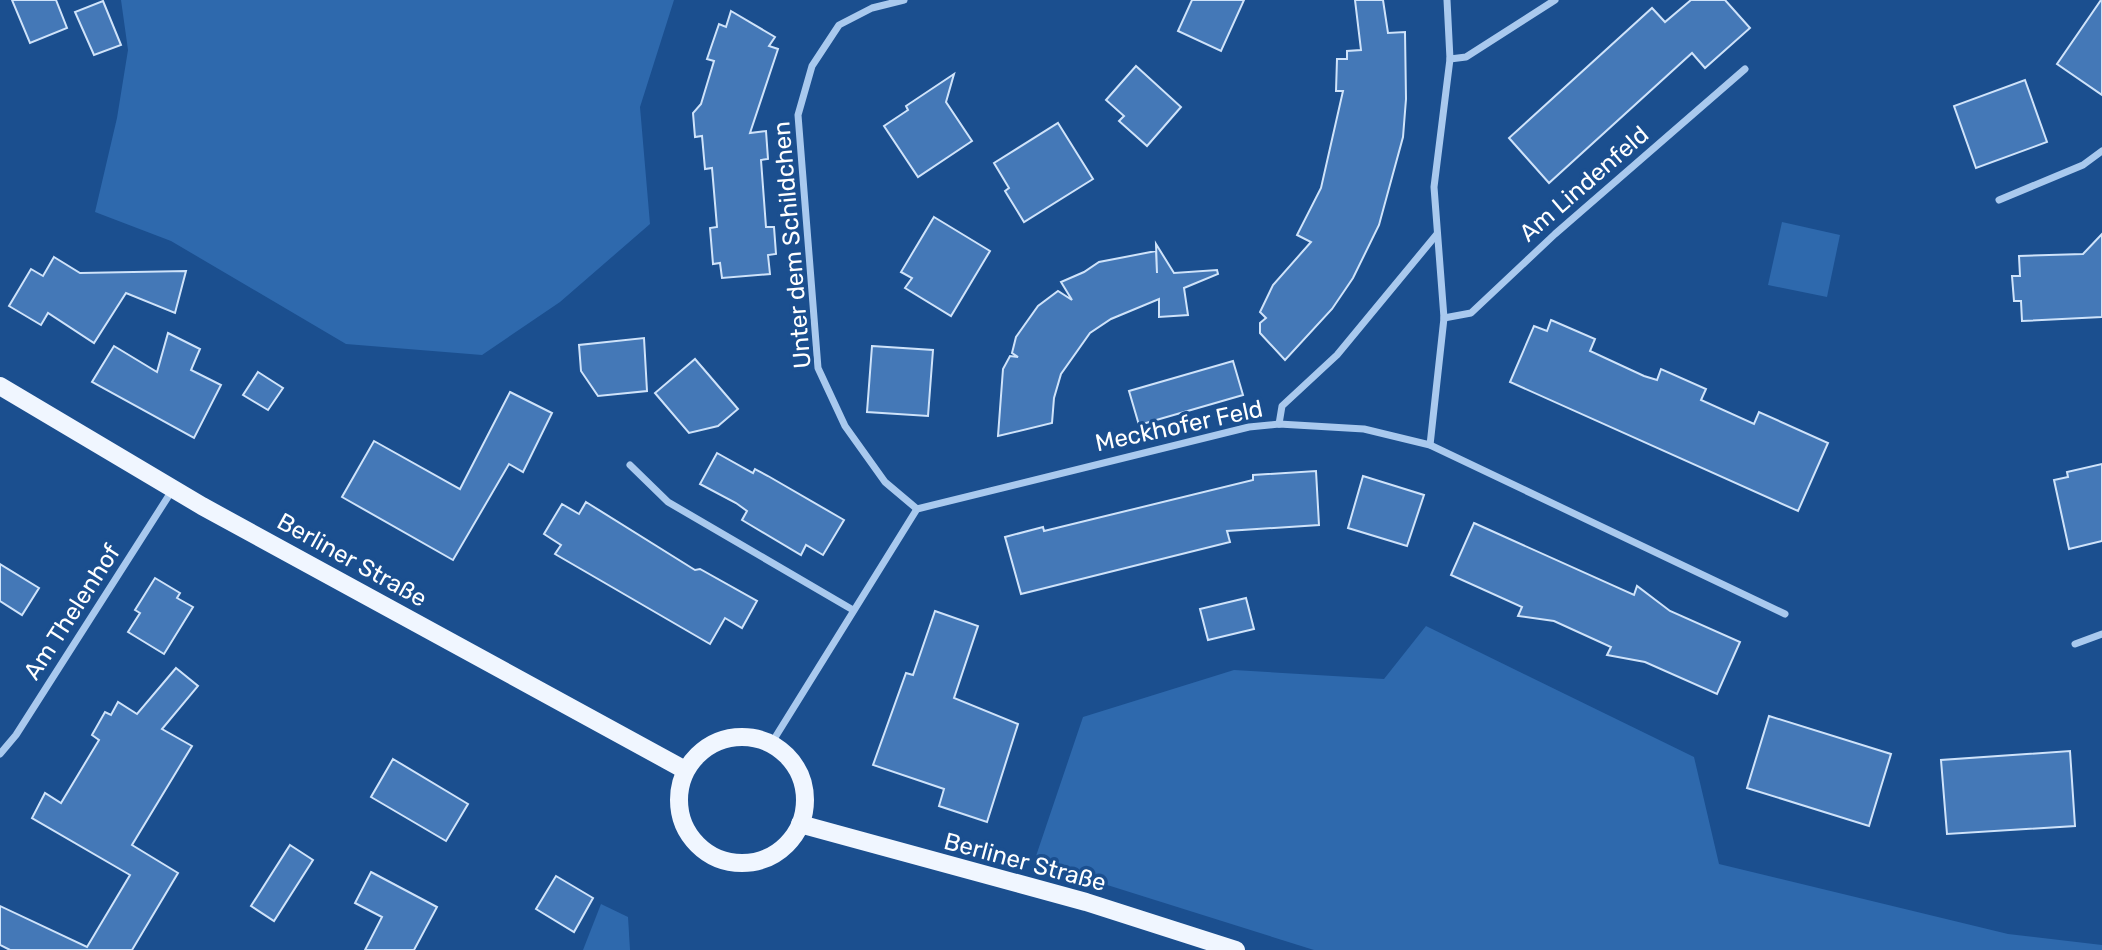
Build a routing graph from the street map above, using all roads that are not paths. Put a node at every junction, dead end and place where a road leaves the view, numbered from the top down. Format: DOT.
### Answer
graph roads {
  1 [pos="904,0"];
  2 [pos="1447,0"];
  3 [pos="1555,0"];
  4 [pos="1450,59"];
  5 [pos="1745,69"];
  6 [pos="2102,151"];
  7 [pos="1999,200"];
  8 [pos="1437,234"];
  9 [pos="1444,318"];
  10 [pos="0,386"];
  11 [pos="1279,424"];
  12 [pos="1430,445"];
  13 [pos="630,465"];
  14 [pos="173,489"];
  15 [pos="917,509"];
  16 [pos="853,610"];
  17 [pos="1785,614"];
  18 [pos="2102,634"];
  19 [pos="2075,644"];
  20 [pos="771,744"];
  21 [pos="0,754"];
  22 [pos="685,770"];
  23 [pos="800,824"];
  24 [pos="1236,950"];
  1 -- 15 [label="street, Unter dem Schildchen"];
  2 -- 4 [label="street"];
  3 -- 4 [label="street"];
  4 -- 8 [label="street"];
  5 -- 9 [label="street, Am Lindenfeld"];
  6 -- 7 [label="street"];
  8 -- 9 [label="street"];
  8 -- 11 [label="street"];
  9 -- 12 [label="street"];
  10 -- 14 [label="main road, Berliner Straße"];
  11 -- 12 [label="street, Meckhofer Feld"];
  11 -- 15 [label="street, Meckhofer Feld"];
  12 -- 17 [label="street, Meckhofer Feld"];
  13 -- 16 [label="street"];
  14 -- 21 [label="street, Am Thelenhof"];
  14 -- 22 [label="main road, Berliner Straße"];
  15 -- 16 [label="street"];
  16 -- 20 [label="street"];
  18 -- 19 [label="street"];
  20 -- 22 [label="main road"];
  20 -- 23 [label="main road"];
  22 -- 23 [label="main road"];
  23 -- 24 [label="main road, Berliner Straße"];
}
